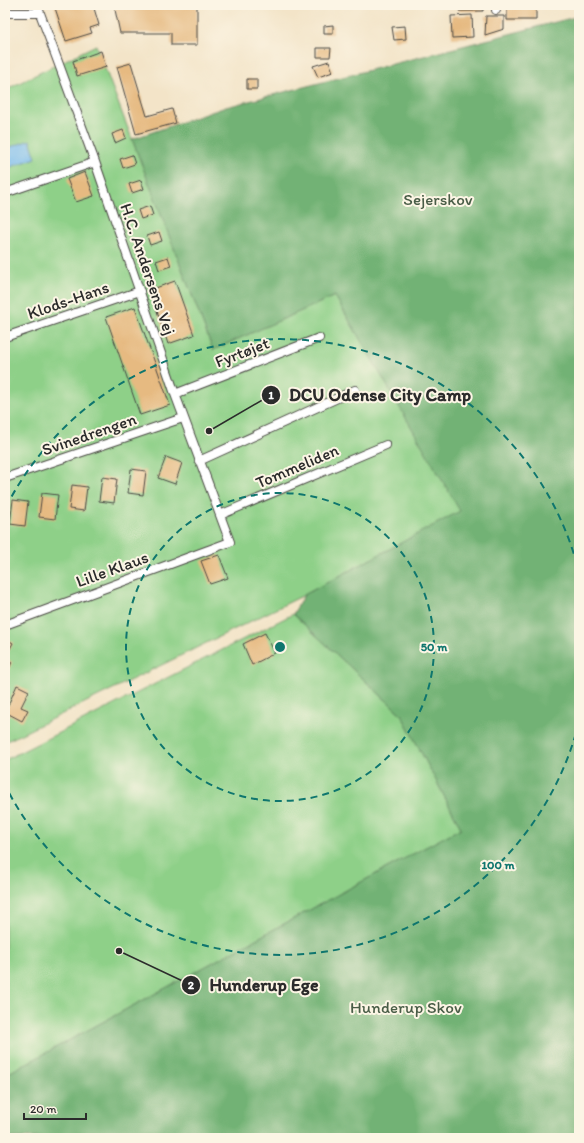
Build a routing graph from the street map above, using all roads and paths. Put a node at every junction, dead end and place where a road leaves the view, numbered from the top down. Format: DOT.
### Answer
graph roads {
  1 [pos="38,9"];
  2 [pos="5,13"];
  3 [pos="95,162"];
  4 [pos="5,193"];
  5 [pos="140,291"];
  6 [pos="5,337"];
  7 [pos="319,338"];
  8 [pos="355,390"];
  9 [pos="175,394"];
  10 [pos="183,418"];
  11 [pos="386,445"];
  12 [pos="199,461"];
  13 [pos="5,478"];
  14 [pos="220,515"];
  15 [pos="230,542"];
  16 [pos="5,625"];
  1 -- 2 [label="lane"];
  1 -- 3 [label="lane, H.C. Andersens Vej"];
  3 -- 4 [label="lane"];
  3 -- 5 [label="lane, H.C. Andersens Vej"];
  5 -- 6 [label="lane, Klods-Hans"];
  5 -- 9 [label="lane, H.C. Andersens Vej"];
  7 -- 9 [label="lane, Fyrtøjet"];
  8 -- 12 [label="lane"];
  9 -- 10 [label="lane, H.C. Andersens Vej"];
  10 -- 12 [label="lane, H.C. Andersens Vej"];
  10 -- 13 [label="lane, Svinedrengen"];
  11 -- 14 [label="lane, Tommeliden"];
  12 -- 14 [label="lane, H.C. Andersens Vej"];
  14 -- 15 [label="lane, H.C. Andersens Vej"];
  15 -- 16 [label="lane, Lille Klaus"];
}
